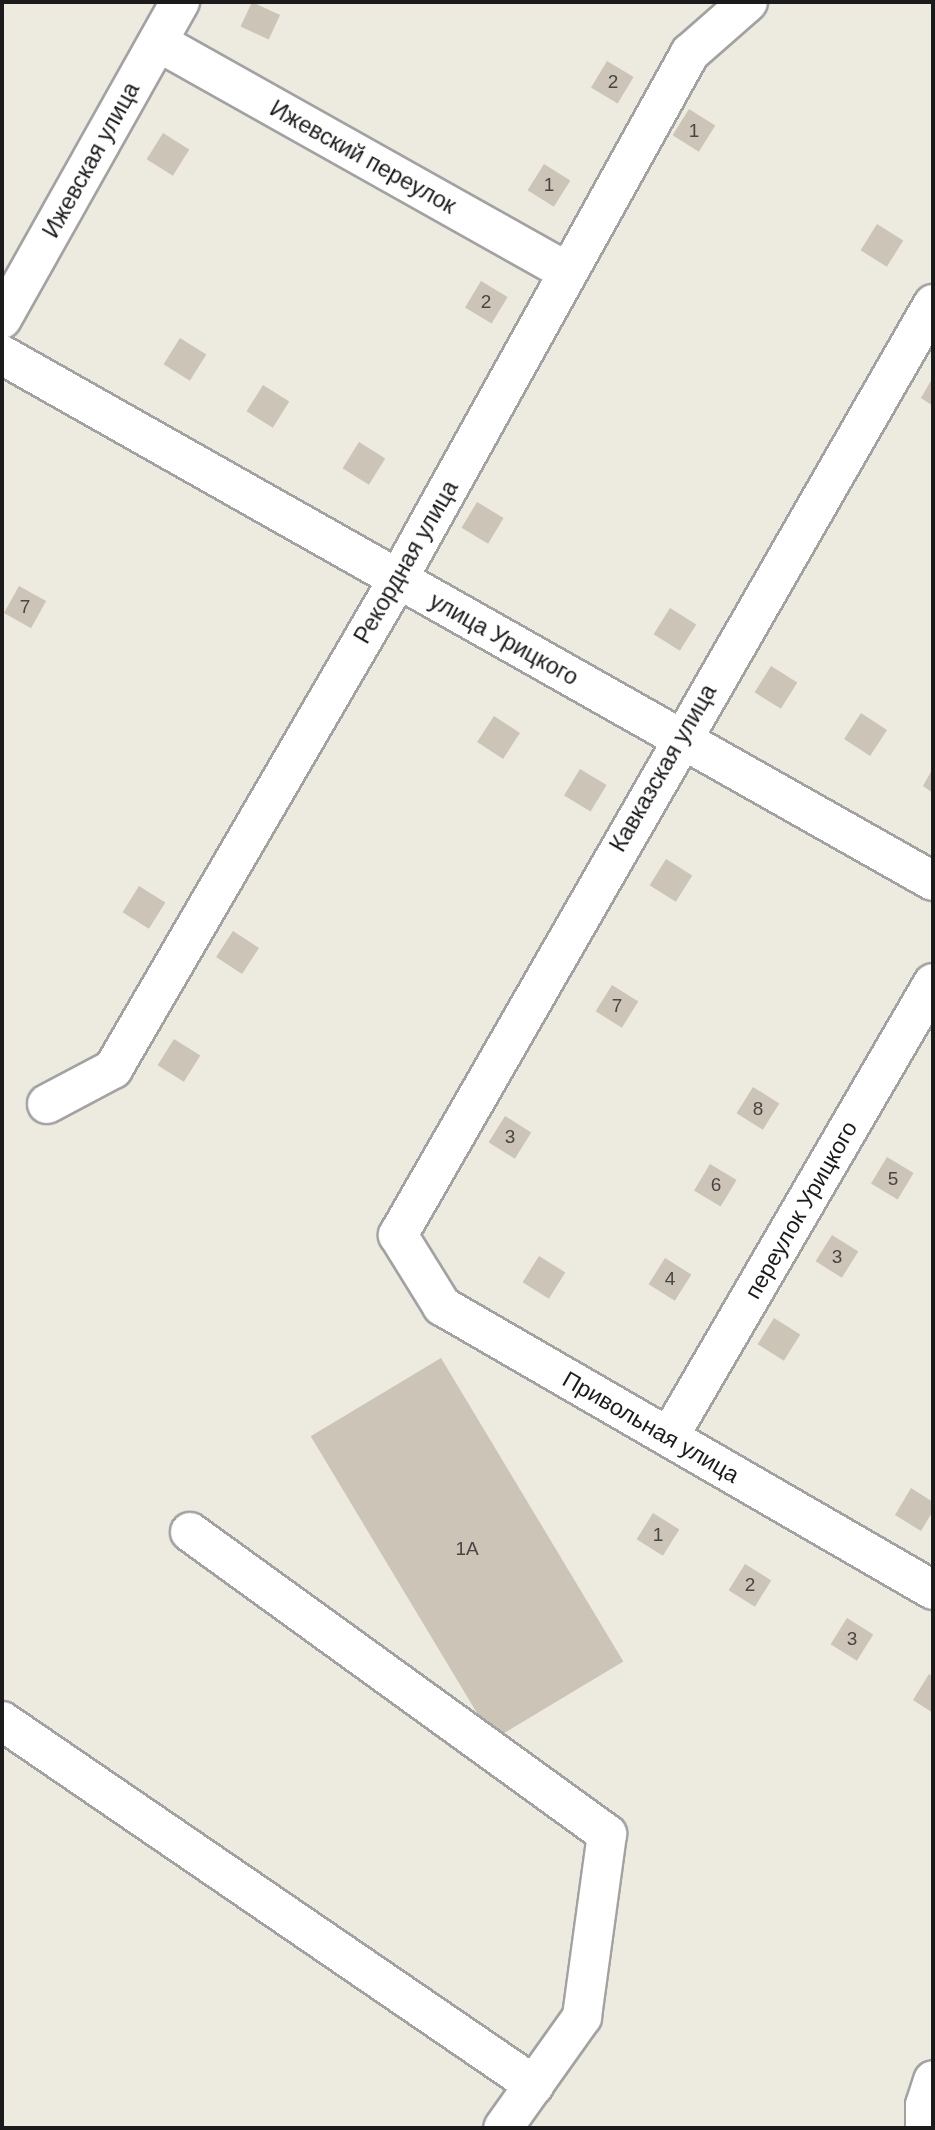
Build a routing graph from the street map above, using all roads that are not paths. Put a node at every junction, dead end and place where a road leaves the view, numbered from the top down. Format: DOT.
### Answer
graph roads {
  1 [pos="180,2"];
  2 [pos="748,2"];
  3 [pos="158,42"];
  4 [pos="568,272"];
  5 [pos="933,304"];
  6 [pos="2,319"];
  7 [pos="2,355"];
  8 [pos="398,579"];
  9 [pos="680,738"];
  10 [pos="933,881"];
  11 [pos="933,983"];
  12 [pos="47,1104"];
  13 [pos="398,1235"];
  14 [pos="669,1437"];
  15 [pos="190,1532"];
  16 [pos="933,1590"];
  17 [pos="2,1721"];
  18 [pos="933,2080"];
  19 [pos="534,2085"];
  20 [pos="503,2128"];
  21 [pos="925,2128"];
  1 -- 3 [label="street, Ижевская улица"];
  2 -- 4 [label="street, Рекордная улица"];
  3 -- 4 [label="street, Ижевский переулок"];
  3 -- 6 [label="street, Ижевская улица"];
  4 -- 8 [label="street, Рекордная улица"];
  5 -- 9 [label="street, Кавказская улица"];
  7 -- 8 [label="street, улица Урицкого"];
  8 -- 9 [label="street, улица Урицкого"];
  8 -- 12 [label="street, Рекордная улица"];
  9 -- 10 [label="street, улица Урицкого"];
  9 -- 13 [label="street, Кавказская улица"];
  11 -- 14 [label="street, переулок Урицкого"];
  13 -- 14 [label="street, Привольная улица"];
  14 -- 16 [label="street, Привольная улица"];
  15 -- 19 [label="street"];
  17 -- 19 [label="street"];
  18 -- 21 [label="street"];
  19 -- 20 [label="street"];
}
